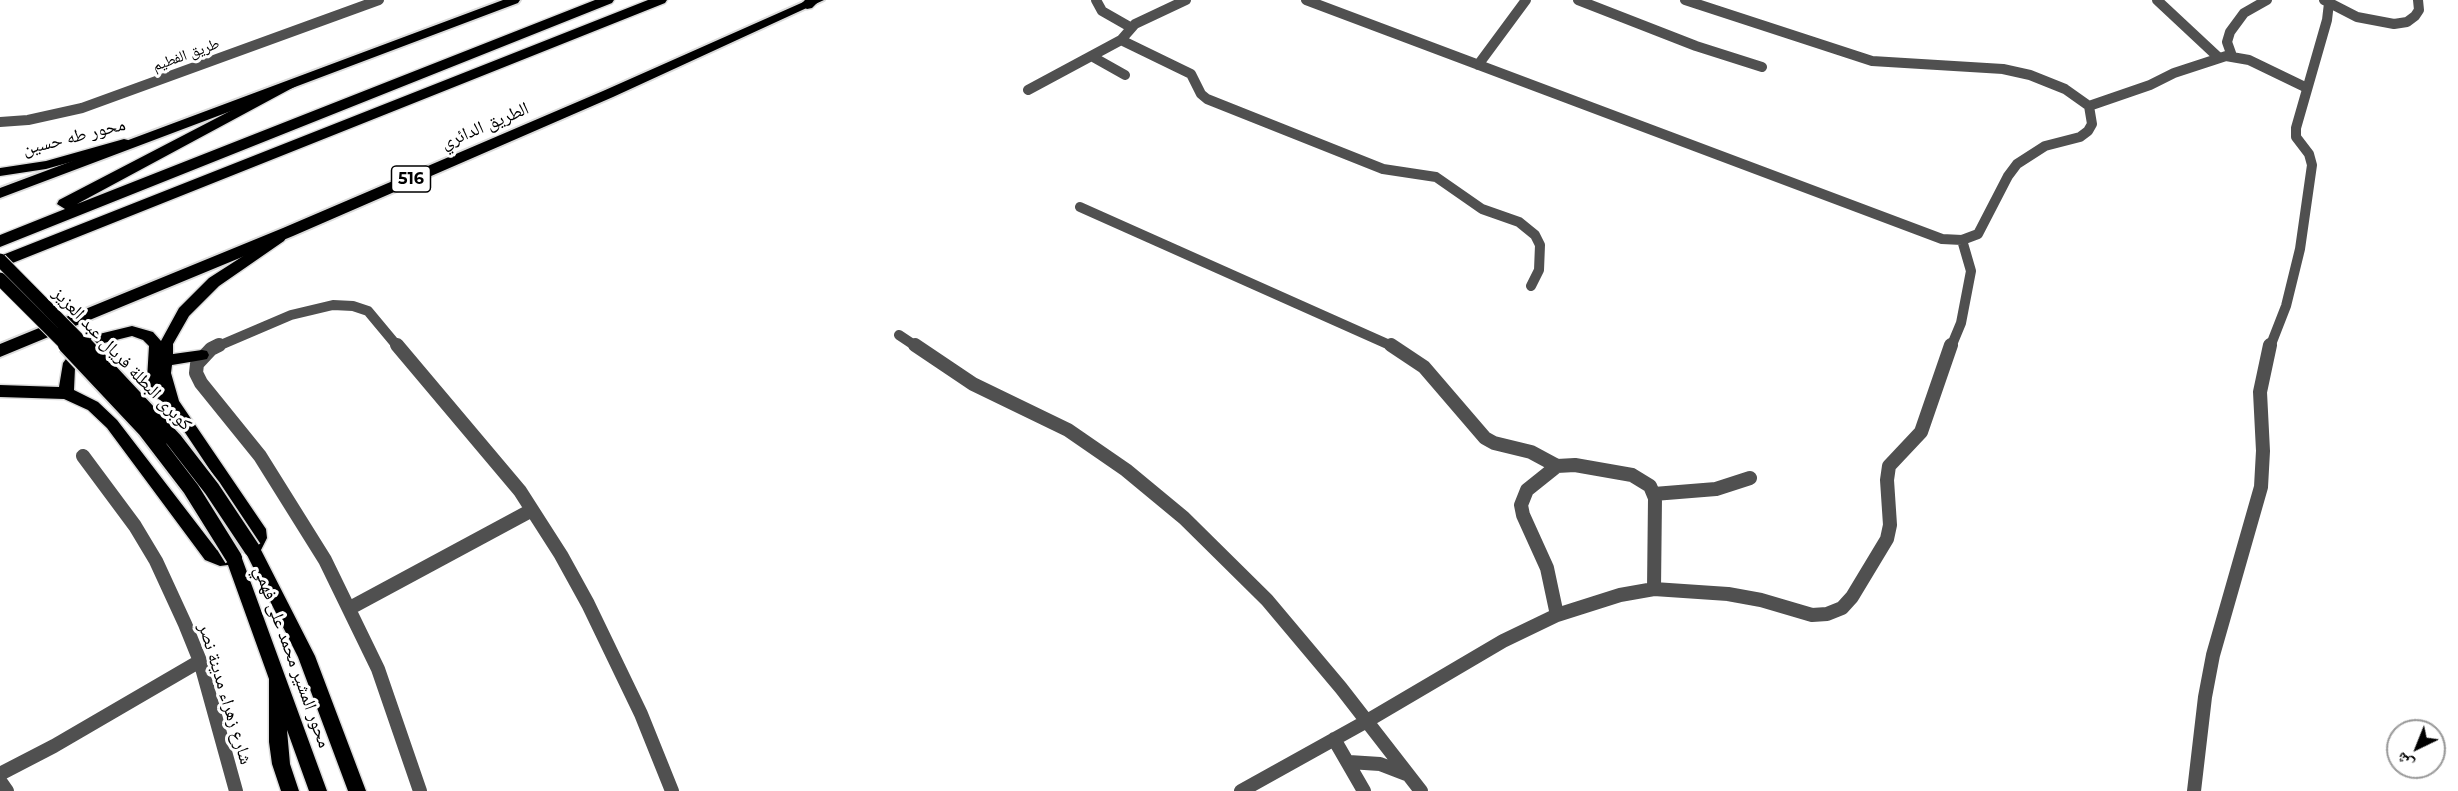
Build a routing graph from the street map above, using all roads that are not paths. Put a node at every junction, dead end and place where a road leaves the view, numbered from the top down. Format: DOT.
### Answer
graph roads {
  1 [pos="379,0"];
  2 [pos="514,0"];
  3 [pos="607,0"];
  4 [pos="660,0"];
  5 [pos="1096,0"];
  6 [pos="1186,0"];
  7 [pos="1306,0"];
  8 [pos="1526,0"];
  9 [pos="1578,0"];
  10 [pos="1685,0"];
  11 [pos="2157,0"];
  12 [pos="2267,0"];
  13 [pos="2418,0"];
  14 [pos="813,2"];
  15 [pos="2326,2"];
  16 [pos="2351,15"];
  17 [pos="2327,20"];
  18 [pos="1131,27"];
  19 [pos="1121,40"];
  20 [pos="2232,56"];
  21 [pos="1093,57"];
  22 [pos="2218,57"];
  23 [pos="1478,65"];
  24 [pos="1762,67"];
  25 [pos="1125,75"];
  26 [pos="289,86"];
  27 [pos="2307,88"];
  28 [pos="1028,90"];
  29 [pos="2089,106"];
  30 [pos="0,122"];
  31 [pos="156,136"];
  32 [pos="0,172"];
  33 [pos="0,193"];
  34 [pos="1080,207"];
  35 [pos="288,232"];
  36 [pos="0,240"];
  37 [pos="1962,240"];
  38 [pos="0,261"];
  39 [pos="0,279"];
  40 [pos="1531,286"];
  41 [pos="899,335"];
  42 [pos="0,351"];
  43 [pos="202,355"];
  44 [pos="164,361"];
  45 [pos="0,391"];
  46 [pos="66,393"];
  47 [pos="172,402"];
  48 [pos="83,456"];
  49 [pos="1557,466"];
  50 [pos="1750,478"];
  51 [pos="1654,494"];
  52 [pos="532,510"];
  53 [pos="252,549"];
  54 [pos="234,558"];
  55 [pos="1654,589"];
  56 [pos="350,608"];
  57 [pos="1557,615"];
  58 [pos="200,661"];
  59 [pos="278,675"];
  60 [pos="1367,721"];
  61 [pos="1335,739"];
  62 [pos="1349,762"];
  63 [pos="0,774"];
  64 [pos="1408,775"];
  65 [pos="0,781"];
  66 [pos="7,791"];
  67 [pos="236,791"];
  68 [pos="290,791"];
  69 [pos="318,791"];
  70 [pos="357,791"];
  71 [pos="420,791"];
  72 [pos="672,791"];
  73 [pos="1241,791"];
  74 [pos="1364,791"];
  75 [pos="1421,791"];
  76 [pos="2194,791"];
  1 -- 30 [label="street, طريق الفطيم"];
  2 -- 26 [label="highway"];
  3 -- 36 [label="highway"];
  4 -- 38 [label="highway"];
  5 -- 18 [label="street"];
  6 -- 18 [label="street"];
  7 -- 23 [label="street"];
  8 -- 23 [label="street"];
  9 -- 24 [label="street"];
  10 -- 29 [label="street"];
  11 -- 22 [label="street"];
  12 -- 20 [label="street"];
  13 -- 16 [label="street"];
  14 -- 35 [label="highway, الطريق الدائري / 516"];
  15 -- 16 [label="street"];
  15 -- 17 [label="street"];
  16 -- 17 [label="street"];
  17 -- 27 [label="street"];
  18 -- 19 [label="street"];
  19 -- 21 [label="street"];
  19 -- 40 [label="street"];
  20 -- 22 [label="street"];
  20 -- 27 [label="street"];
  21 -- 25 [label="street"];
  21 -- 28 [label="street"];
  22 -- 29 [label="street"];
  23 -- 37 [label="street"];
  26 -- 31 [label="highway"];
  26 -- 36 [label="highway"];
  27 -- 76 [label="street"];
  29 -- 37 [label="street"];
  31 -- 32 [label="main road, محور طه حسين"];
  31 -- 33 [label="highway"];
  34 -- 49 [label="street"];
  35 -- 42 [label="highway, الطريق الدائري / 516"];
  35 -- 44 [label="main road, محور المشير محمد على فهمي"];
  37 -- 55 [label="street"];
  38 -- 53 [label="main road, كوبرى البطلة فريال عبد العزيز, bridge"];
  39 -- 54 [label="main road, كوبرى البطلة فريال عبد العزيز, bridge"];
  41 -- 60 [label="street"];
  43 -- 44 [label="main road"];
  43 -- 52 [label="street"];
  43 -- 56 [label="street"];
  44 -- 47 [label="main road, محور المشير محمد على فهمي"];
  45 -- 46 [label="main road, محور المشير محمد على فهمي"];
  46 -- 47 [label="main road"];
  46 -- 54 [label="main road, محور المشير محمد على فهمي"];
  47 -- 53 [label="main road, محور المشير محمد على فهمي"];
  48 -- 58 [label="street, شارع زهراء مدينة نصر"];
  49 -- 51 [label="street"];
  49 -- 57 [label="street"];
  50 -- 51 [label="street"];
  51 -- 55 [label="street"];
  52 -- 56 [label="street"];
  52 -- 72 [label="street"];
  53 -- 70 [label="main road, محور المشير محمد على فهمي"];
  54 -- 59 [label="main road, محور المشير محمد على فهمي"];
  55 -- 57 [label="street"];
  56 -- 71 [label="street"];
  57 -- 60 [label="street"];
  58 -- 63 [label="street"];
  58 -- 67 [label="street, شارع زهراء مدينة نصر"];
  59 -- 68 [label="main road"];
  59 -- 69 [label="main road, محور المشير محمد على فهمي"];
  60 -- 61 [label="street"];
  60 -- 64 [label="street"];
  61 -- 62 [label="street"];
  61 -- 73 [label="street"];
  62 -- 64 [label="street"];
  62 -- 74 [label="street"];
  64 -- 75 [label="street"];
  65 -- 66 [label="street"];
}
